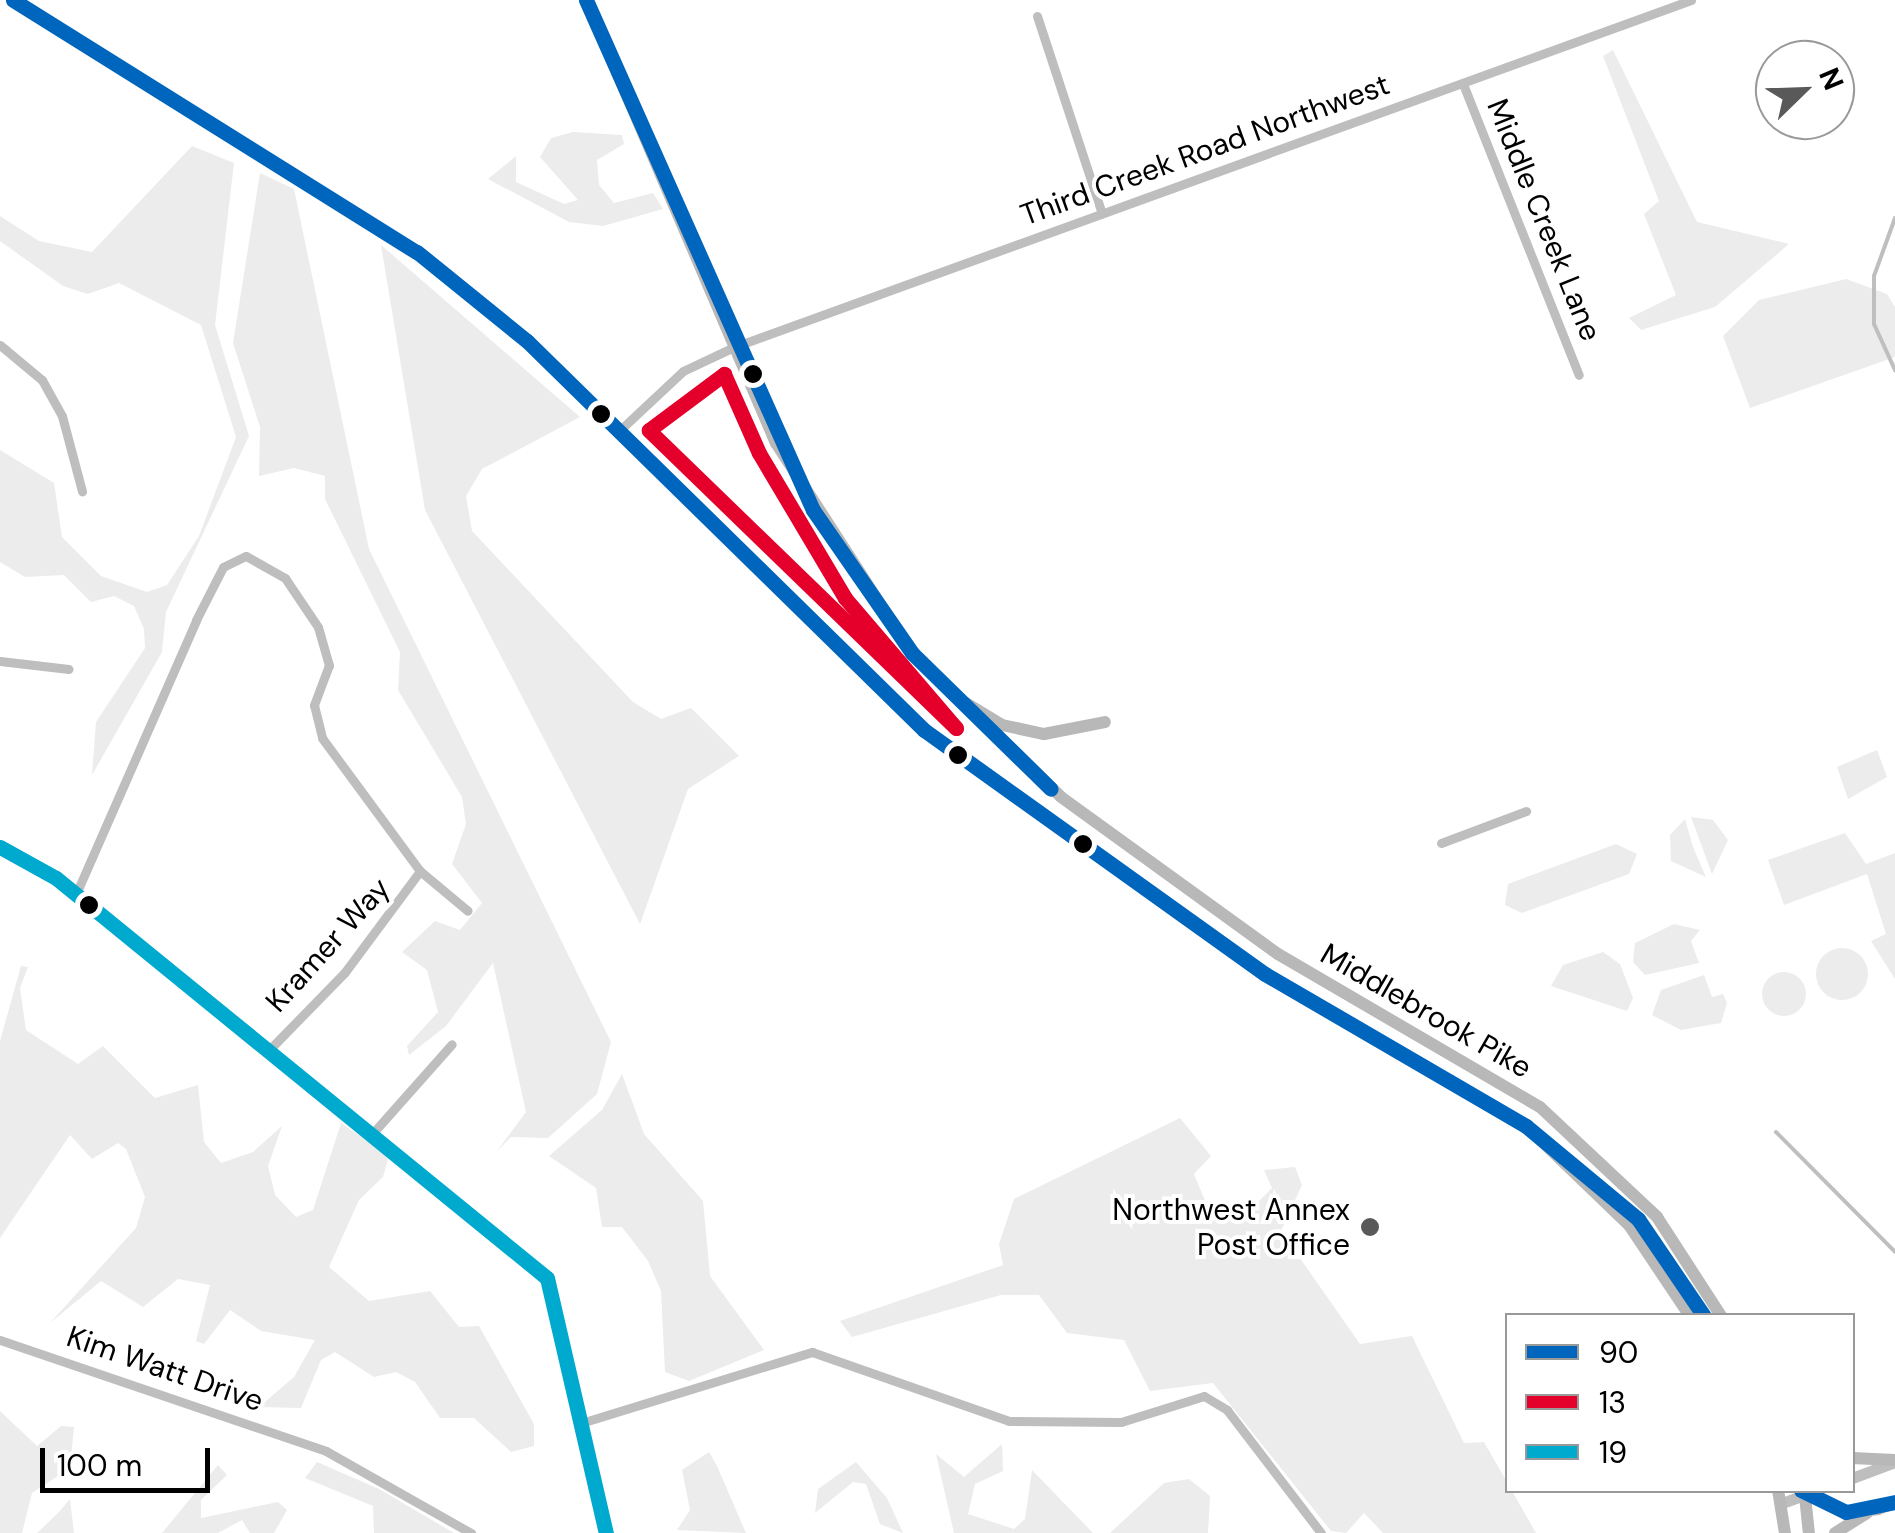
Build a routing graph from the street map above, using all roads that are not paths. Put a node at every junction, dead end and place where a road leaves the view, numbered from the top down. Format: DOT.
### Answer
graph roads {
  1 [pos="13,0"];
  2 [pos="586,0"];
  3 [pos="1692,0"];
  4 [pos="1036,16"];
  5 [pos="1463,84"];
  6 [pos="1102,214"];
  7 [pos="0,346"];
  8 [pos="734,346"];
  9 [pos="1579,376"];
  10 [pos="620,430"];
  11 [pos="82,491"];
  12 [pos="0,661"];
  13 [pos="69,669"];
  14 [pos="944,686"];
  15 [pos="1105,722"];
  16 [pos="1526,811"];
  17 [pos="1441,844"];
  18 [pos="0,847"];
  19 [pos="420,871"];
  20 [pos="76,894"];
  21 [pos="468,911"];
  22 [pos="452,1044"];
  23 [pos="269,1050"];
  24 [pos="372,1134"];
  25 [pos="1583,1174"];
  26 [pos="1688,1313"];
  27 [pos="1702,1313"];
  28 [pos="1719,1313"];
  29 [pos="0,1340"];
  30 [pos="581,1423"];
  31 [pos="1855,1458"];
  32 [pos="1895,1461"];
  33 [pos="1855,1477"];
  34 [pos="1807,1493"];
  35 [pos="1809,1493"];
  36 [pos="1780,1497"];
  37 [pos="1895,1502"];
  38 [pos="1878,1508"];
  39 [pos="472,1533"];
  40 [pos="606,1533"];
  41 [pos="1321,1533"];
  42 [pos="1786,1533"];
  43 [pos="1809,1533"];
  44 [pos="1836,1533"];
  1 -- 10 [label="main road, Middlebrook Pike"];
  2 -- 8 [label="main road"];
  3 -- 5 [label="street, Third Creek Road Northwest"];
  4 -- 6 [label="street"];
  5 -- 6 [label="street, Third Creek Road Northwest"];
  5 -- 9 [label="street, Middle Creek Lane"];
  6 -- 8 [label="street, Third Creek Road Northwest"];
  7 -- 11 [label="street"];
  8 -- 10 [label="street, Third Creek Road Northwest"];
  8 -- 14 [label="main road"];
  10 -- 25 [label="main road, Middlebrook Pike"];
  12 -- 13 [label="street"];
  14 -- 15 [label="main road"];
  14 -- 28 [label="main road, Middlebrook Pike"];
  16 -- 17 [label="street"];
  18 -- 20 [label="street"];
  19 -- 20 [label="street"];
  19 -- 21 [label="street"];
  19 -- 23 [label="street, Kramer Way"];
  20 -- 23 [label="street"];
  22 -- 24 [label="street"];
  23 -- 24 [label="street"];
  24 -- 30 [label="street"];
  25 -- 26 [label="main road, Middlebrook Pike"];
  25 -- 27 [label="main road"];
  29 -- 39 [label="street, Kim Watt Drive"];
  30 -- 40 [label="street"];
  30 -- 41 [label="street"];
  31 -- 32 [label="main road"];
  32 -- 33 [label="street"];
  34 -- 43 [label="main road"];
  35 -- 38 [label="main road"];
  36 -- 42 [label="main road"];
  37 -- 38 [label="street"];
  38 -- 44 [label="main road"];
}
